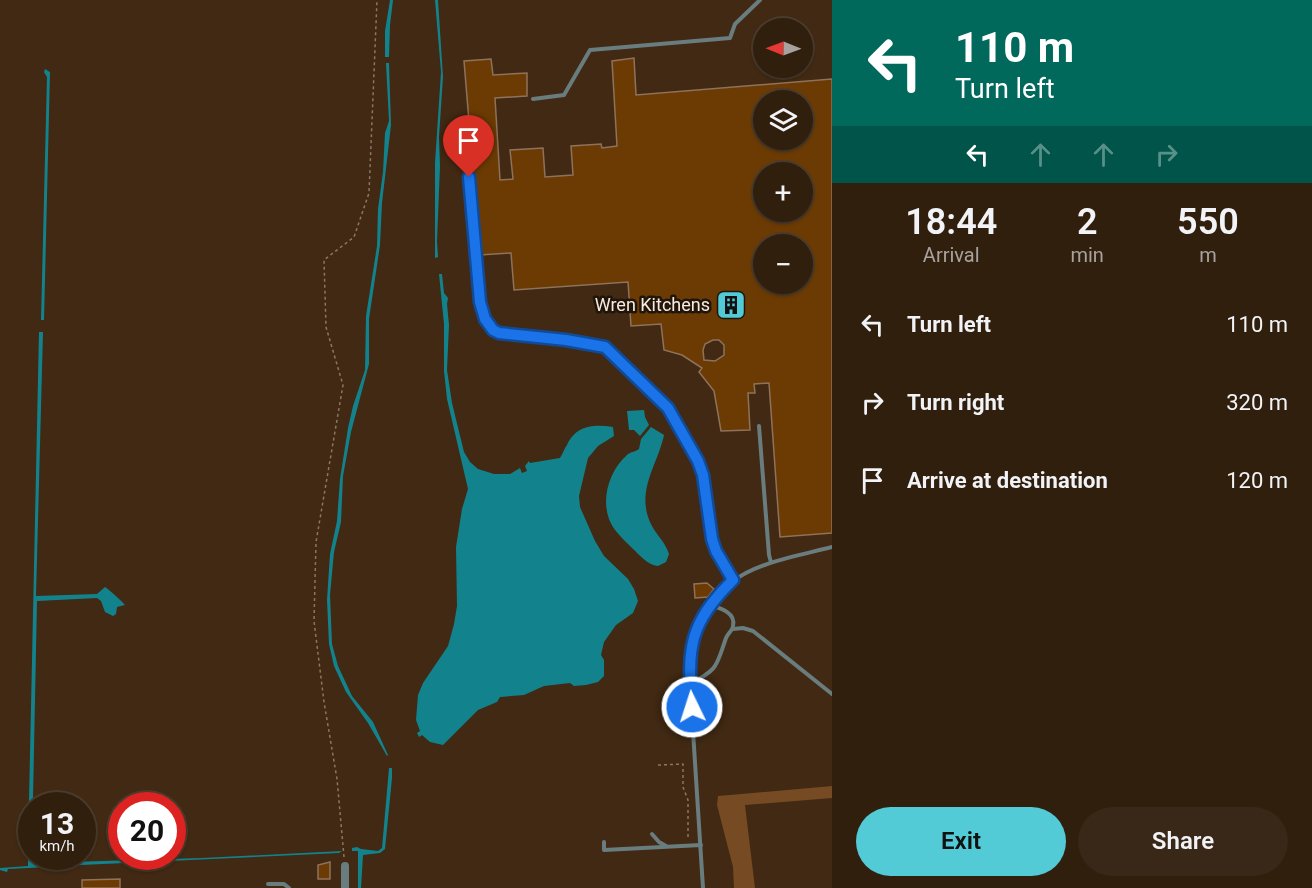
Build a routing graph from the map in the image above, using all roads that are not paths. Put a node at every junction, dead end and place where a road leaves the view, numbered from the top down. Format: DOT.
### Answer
graph roads {
  1 [pos="760,0"];
  2 [pos="533,99"];
  3 [pos="469,177"];
  4 [pos="759,426"];
  5 [pos="832,548"];
  6 [pos="771,562"];
  7 [pos="733,580"];
  8 [pos="711,606"];
  9 [pos="733,629"];
  10 [pos="690,684"];
  11 [pos="832,694"];
  12 [pos="652,834"];
  13 [pos="604,843"];
  14 [pos="666,846"];
  15 [pos="701,846"];
  16 [pos="345,866"];
  17 [pos="268,884"];
  18 [pos="289,888"];
  19 [pos="345,888"];
  20 [pos="703,888"];
  1 -- 2 [label="lane"];
  3 -- 7 [label="lane"];
  4 -- 6 [label="lane"];
  5 -- 6 [label="lane"];
  6 -- 7 [label="lane"];
  7 -- 8 [label="lane"];
  8 -- 9 [label="lane"];
  8 -- 10 [label="lane"];
  9 -- 10 [label="lane"];
  9 -- 11 [label="lane"];
  10 -- 15 [label="lane"];
  12 -- 14 [label="lane"];
  13 -- 14 [label="lane"];
  14 -- 15 [label="lane"];
  15 -- 20 [label="lane"];
  16 -- 19 [label="street"];
  17 -- 18 [label="lane"];
}
